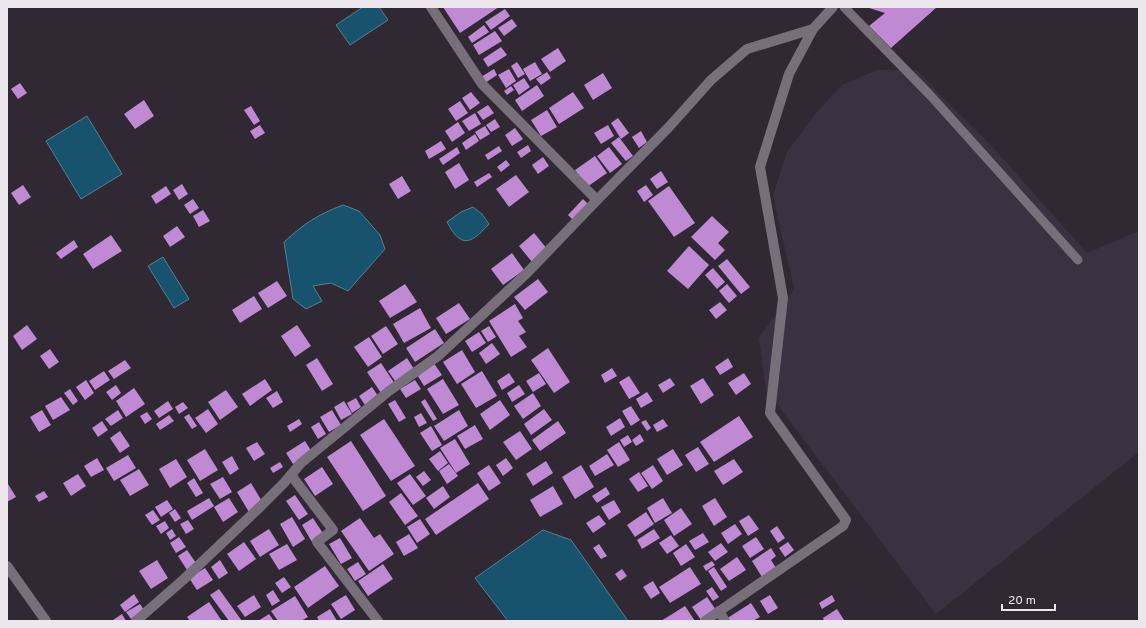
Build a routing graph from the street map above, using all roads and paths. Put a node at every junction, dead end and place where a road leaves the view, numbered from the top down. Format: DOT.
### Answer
graph roads {
  1 [pos="431,7"];
  2 [pos="833,7"];
  3 [pos="844,7"];
  4 [pos="813,29"];
  5 [pos="597,200"];
  6 [pos="1078,260"];
  7 [pos="291,475"];
  8 [pos="7,566"];
  9 [pos="719,611"];
  10 [pos="46,621"];
  11 [pos="136,621"];
  12 [pos="378,621"];
  13 [pos="705,621"];
  14 [pos="725,621"];
  1 -- 5 [label="street"];
  2 -- 4 [label="street"];
  3 -- 6 [label="lane"];
  4 -- 5 [label="street"];
  4 -- 9 [label="street"];
  5 -- 7 [label="street"];
  7 -- 11 [label="street"];
  7 -- 12 [label="street"];
  8 -- 10 [label="street"];
  9 -- 13 [label="street"];
  9 -- 14 [label="street"];
}
